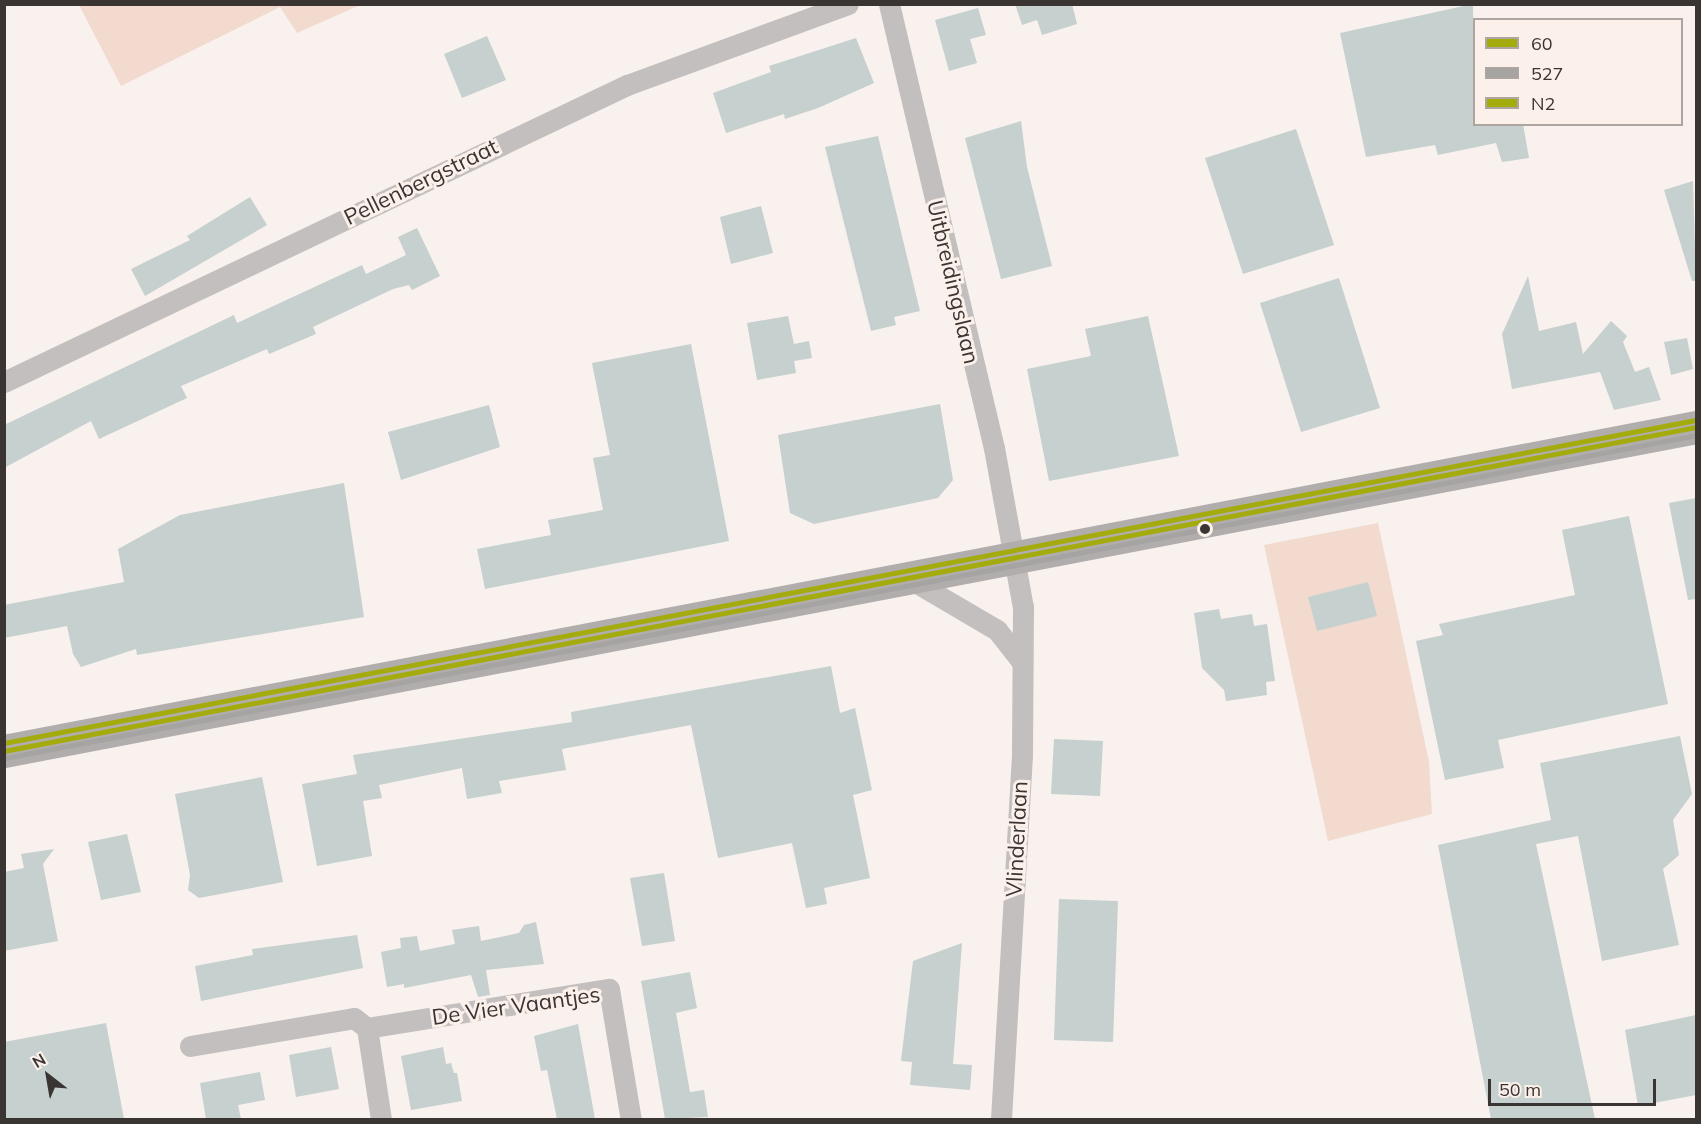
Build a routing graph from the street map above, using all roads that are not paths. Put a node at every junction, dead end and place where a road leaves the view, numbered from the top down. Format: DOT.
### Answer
graph roads {
  1 [pos="848,4"];
  2 [pos="889,4"];
  3 [pos="4,382"];
  4 [pos="1696,427"];
  5 [pos="1016,559"];
  6 [pos="910,579"];
  7 [pos="1022,662"];
  8 [pos="4,751"];
  9 [pos="367,1028"];
  10 [pos="190,1046"];
  11 [pos="381,1119"];
  12 [pos="631,1119"];
  13 [pos="1001,1119"];
  1 -- 3 [label="street, Pellenbergstraat"];
  2 -- 5 [label="street, Uitbreidingslaan"];
  4 -- 5 [label="main road"];
  5 -- 6 [label="main road"];
  5 -- 7 [label="street, Vlinderlaan"];
  6 -- 7 [label="street"];
  6 -- 8 [label="main road"];
  7 -- 13 [label="street, Vlinderlaan"];
  9 -- 10 [label="street, De Vier Vaantjes"];
  9 -- 11 [label="street"];
  9 -- 12 [label="street, De Vier Vaantjes"];
}
